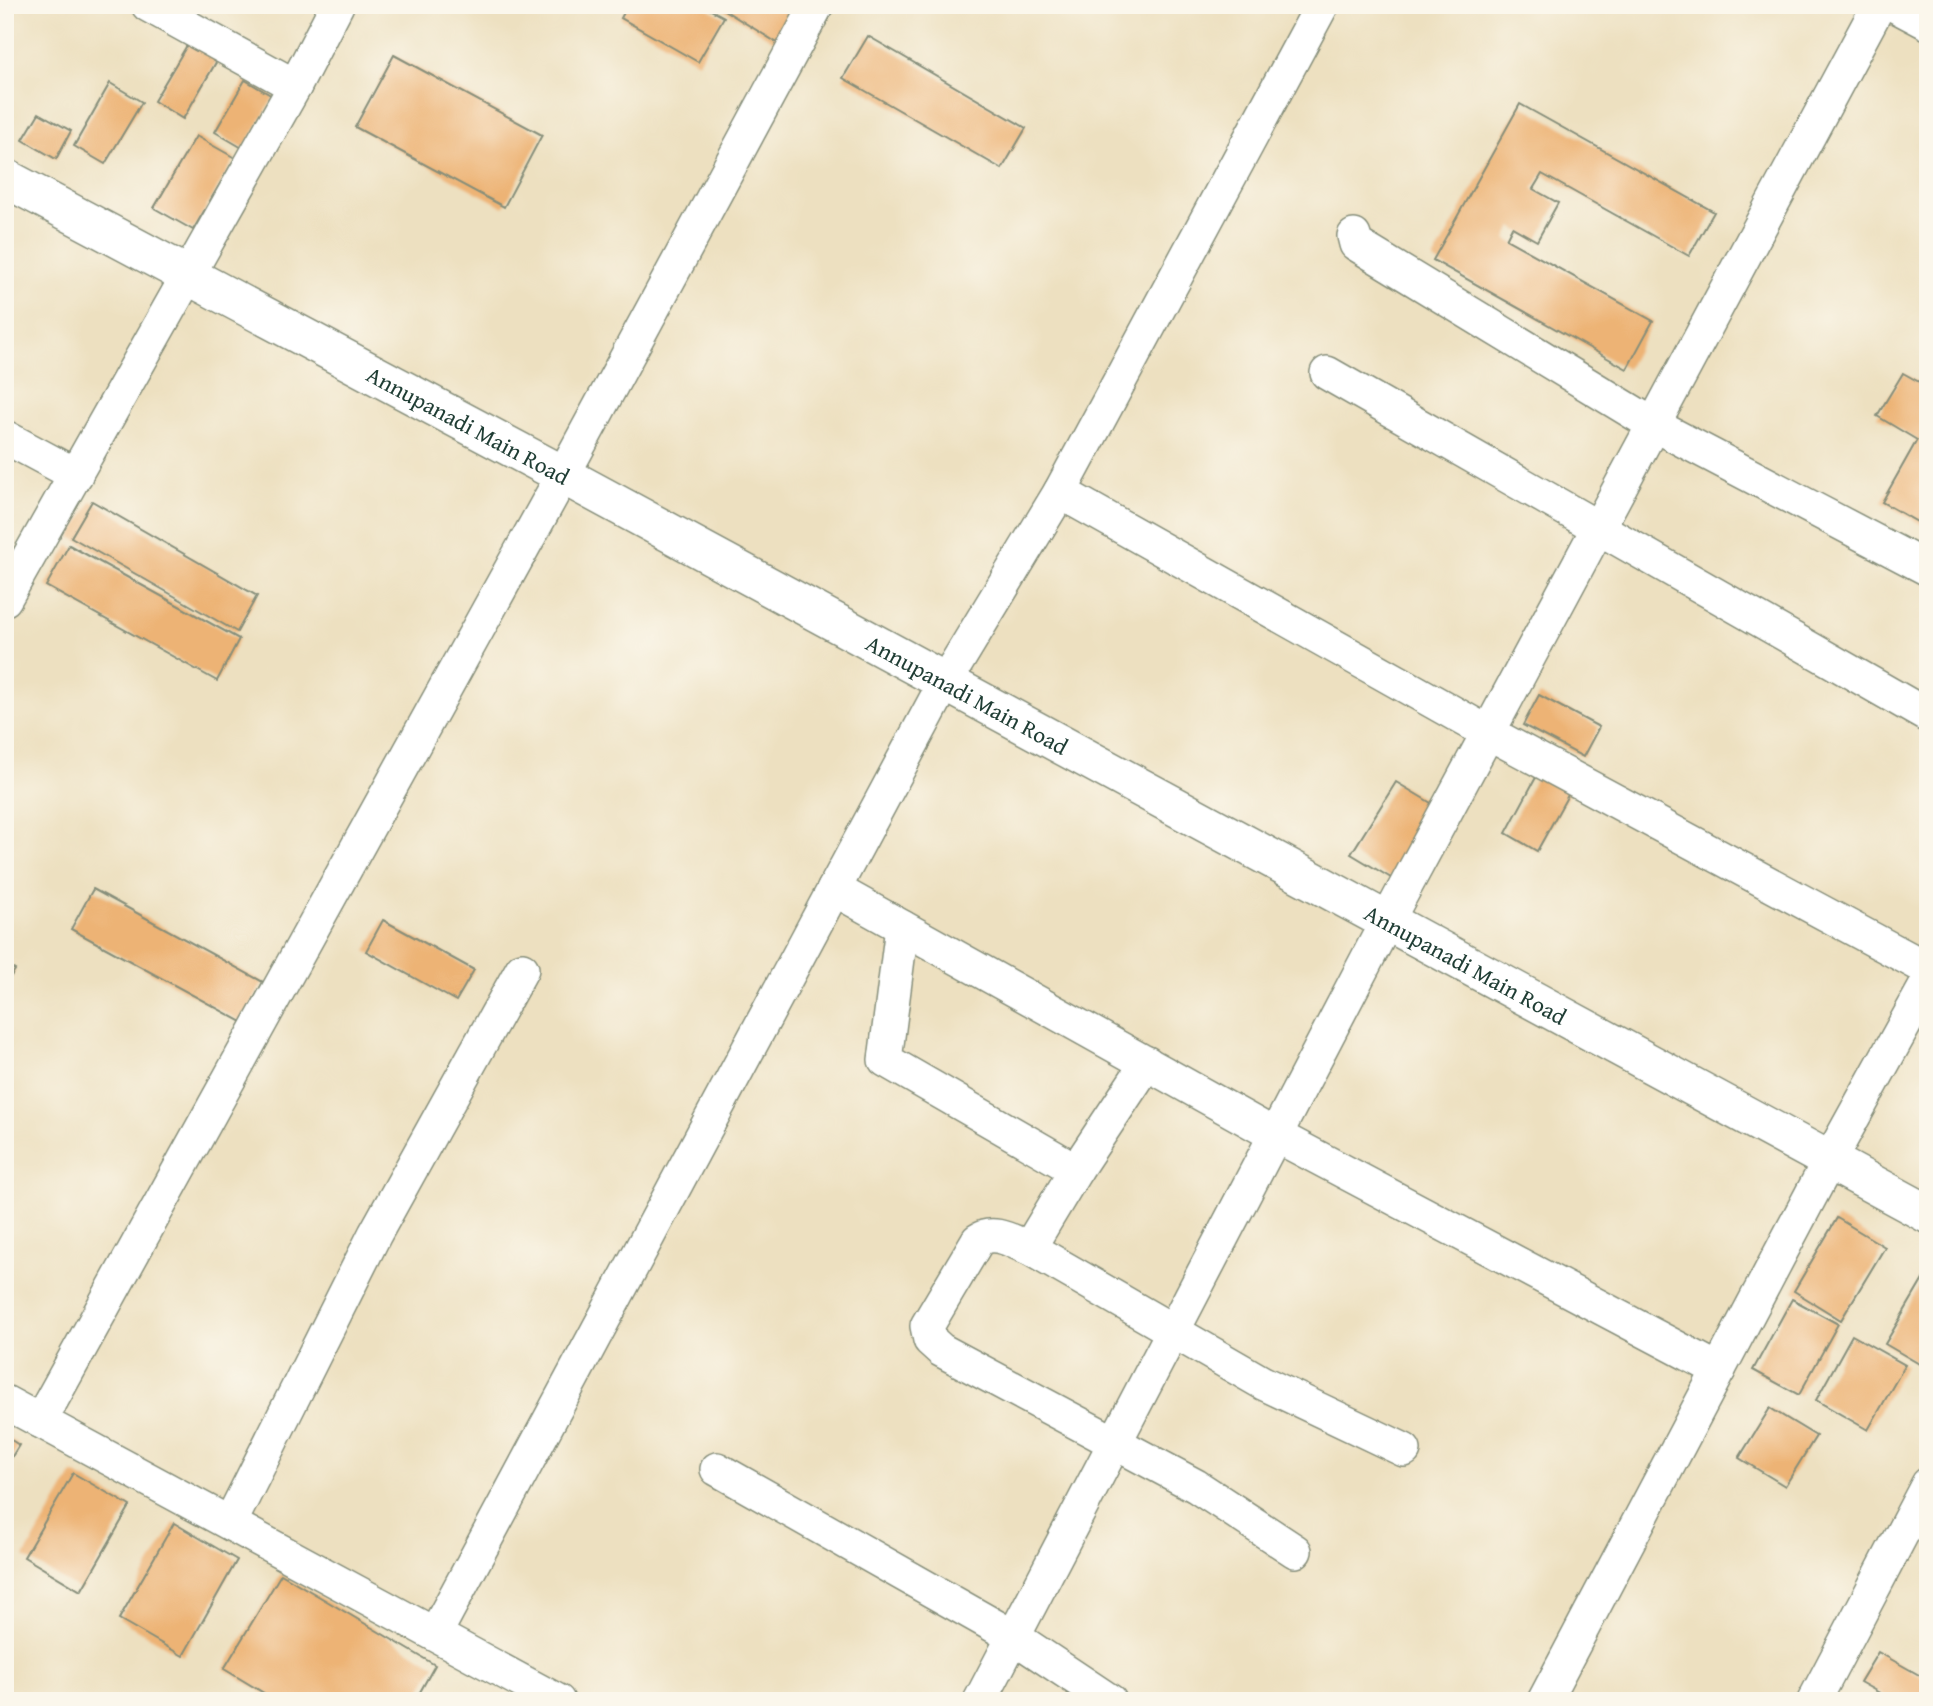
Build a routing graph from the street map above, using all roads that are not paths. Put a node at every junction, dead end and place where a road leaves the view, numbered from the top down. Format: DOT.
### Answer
graph roads {
  1 [pos="148,5"];
  2 [pos="337,5"];
  3 [pos="817,5"];
  4 [pos="1322,5"];
  5 [pos="1880,5"];
  6 [pos="1894,5"];
  7 [pos="1928,23"];
  8 [pos="295,86"];
  9 [pos="5,178"];
  10 [pos="1354,236"];
  11 [pos="188,276"];
  12 [pos="1328,373"];
  13 [pos="1654,425"];
  14 [pos="5,437"];
  15 [pos="76,475"];
  16 [pos="563,475"];
  17 [pos="1060,492"];
  18 [pos="1599,527"];
  19 [pos="1928,569"];
  20 [pos="5,599"];
  21 [pos="945,682"];
  22 [pos="1928,716"];
  23 [pos="1489,733"];
  24 [pos="834,889"];
  25 [pos="1387,922"];
  26 [pos="902,927"];
  27 [pos="522,969"];
  28 [pos="1928,969"];
  29 [pos="1928,982"];
  30 [pos="1147,1063"];
  31 [pos="1275,1135"];
  32 [pos="1829,1161"];
  33 [pos="1076,1170"];
  34 [pos="1928,1214"];
  35 [pos="1030,1248"];
  36 [pos="1173,1329"];
  37 [pos="1719,1370"];
  38 [pos="5,1402"];
  39 [pos="40,1421"];
  40 [pos="1113,1443"];
  41 [pos="1404,1450"];
  42 [pos="717,1469"];
  43 [pos="1928,1484"];
  44 [pos="230,1523"];
  45 [pos="1295,1551"];
  46 [pos="435,1634"];
  47 [pos="1014,1637"];
  48 [pos="558,1701"];
  49 [pos="979,1701"];
  50 [pos="1110,1701"];
  51 [pos="1544,1701"];
  52 [pos="1814,1701"];
  1 -- 8 [label="street"];
  2 -- 8 [label="street"];
  3 -- 16 [label="street"];
  4 -- 17 [label="street"];
  5 -- 13 [label="street"];
  6 -- 7 [label="street"];
  8 -- 11 [label="street"];
  9 -- 11 [label="street, Annupanadi Main Road"];
  10 -- 13 [label="street"];
  11 -- 15 [label="street"];
  11 -- 16 [label="street, Annupanadi Main Road"];
  12 -- 18 [label="street"];
  13 -- 18 [label="street"];
  13 -- 19 [label="street"];
  14 -- 15 [label="street"];
  15 -- 20 [label="street"];
  16 -- 21 [label="street, Annupanadi Main Road"];
  16 -- 39 [label="street"];
  17 -- 21 [label="street"];
  17 -- 23 [label="street"];
  18 -- 22 [label="street"];
  18 -- 23 [label="street"];
  21 -- 24 [label="street"];
  21 -- 25 [label="street, Annupanadi Main Road"];
  23 -- 25 [label="street"];
  23 -- 28 [label="street"];
  24 -- 26 [label="street"];
  24 -- 46 [label="street"];
  25 -- 31 [label="street"];
  25 -- 32 [label="street, Annupanadi Main Road"];
  26 -- 30 [label="street"];
  26 -- 33 [label="street"];
  27 -- 44 [label="street"];
  29 -- 32 [label="street"];
  30 -- 31 [label="street"];
  30 -- 33 [label="street"];
  31 -- 36 [label="street"];
  31 -- 37 [label="street"];
  32 -- 34 [label="street, Annupanadi Main Road"];
  32 -- 37 [label="street"];
  33 -- 35 [label="street"];
  35 -- 36 [label="street"];
  35 -- 40 [label="street"];
  36 -- 40 [label="street"];
  36 -- 41 [label="street"];
  37 -- 51 [label="street"];
  38 -- 39 [label="street"];
  39 -- 44 [label="street"];
  40 -- 45 [label="street"];
  40 -- 47 [label="street"];
  42 -- 47 [label="street"];
  43 -- 52 [label="street"];
  44 -- 46 [label="street"];
  46 -- 48 [label="street"];
  47 -- 49 [label="street"];
  47 -- 50 [label="street"];
}
